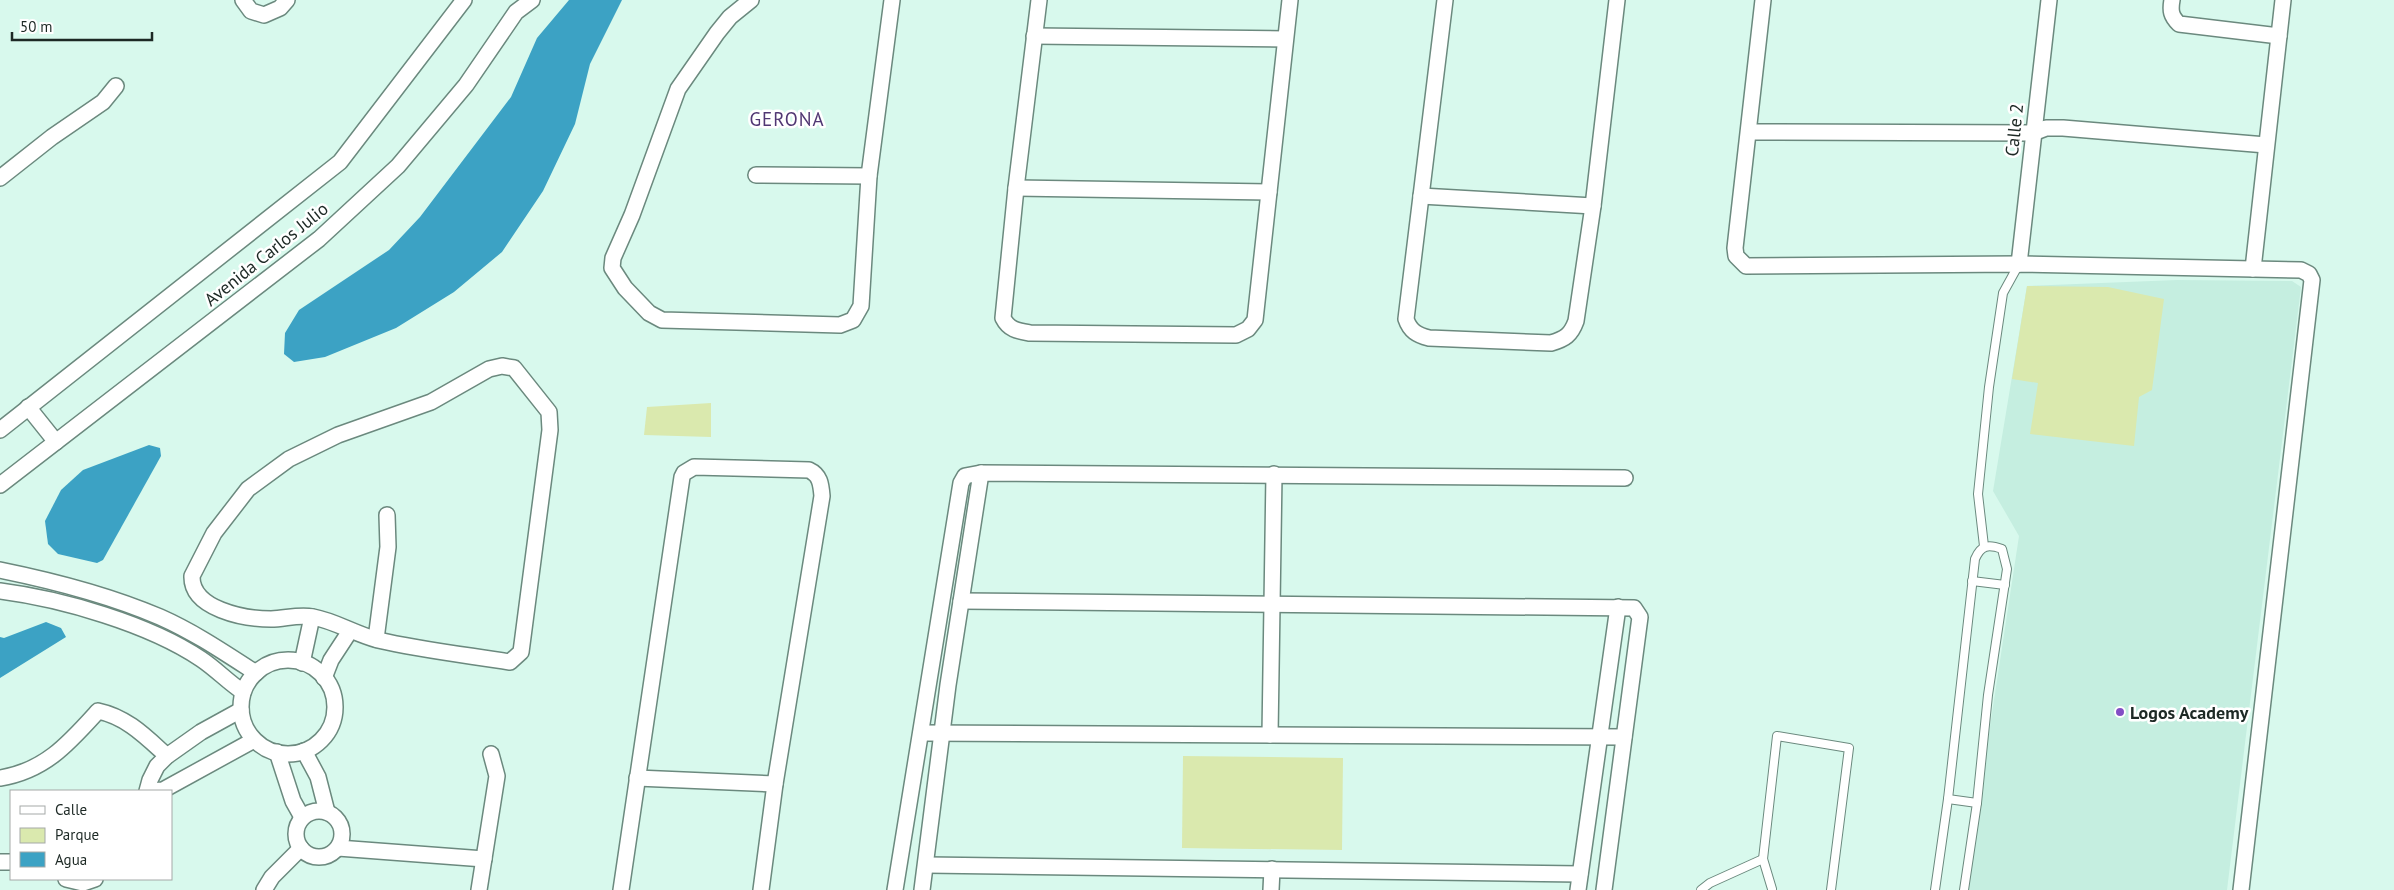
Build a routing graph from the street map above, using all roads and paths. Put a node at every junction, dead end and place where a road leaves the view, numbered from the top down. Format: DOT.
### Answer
graph roads {
  1 [pos="243,0"];
  2 [pos="287,0"];
  3 [pos="464,0"];
  4 [pos="532,0"];
  5 [pos="750,0"];
  6 [pos="892,0"];
  7 [pos="1039,0"];
  8 [pos="1290,0"];
  9 [pos="1445,0"];
  10 [pos="1617,0"];
  11 [pos="1763,0"];
  12 [pos="2049,0"];
  13 [pos="2172,0"];
  14 [pos="2283,0"];
  15 [pos="518,6"];
  16 [pos="1034,36"];
  17 [pos="2279,36"];
  18 [pos="1285,39"];
  19 [pos="116,86"];
  20 [pos="1750,132"];
  21 [pos="2033,132"];
  22 [pos="2266,145"];
  23 [pos="756,175"];
  24 [pos="869,176"];
  25 [pos="0,178"];
  26 [pos="1016,188"];
  27 [pos="1269,192"];
  28 [pos="1421,196"];
  29 [pos="1593,206"];
  30 [pos="2019,264"];
  31 [pos="2253,269"];
  32 [pos="28,407"];
  33 [pos="0,430"];
  34 [pos="56,442"];
  35 [pos="980,473"];
  36 [pos="1274,474"];
  37 [pos="1625,478"];
  38 [pos="0,485"];
  39 [pos="387,515"];
  40 [pos="1984,546"];
  41 [pos="0,570"];
  42 [pos="1972,581"];
  43 [pos="2005,585"];
  44 [pos="0,591"];
  45 [pos="961,601"];
  46 [pos="1271,606"];
  47 [pos="1618,607"];
  48 [pos="312,617"];
  49 [pos="350,631"];
  50 [pos="376,639"];
  51 [pos="302,663"];
  52 [pos="256,673"];
  53 [pos="324,678"];
  54 [pos="243,692"];
  55 [pos="241,710"];
  56 [pos="921,732"];
  57 [pos="944,733"];
  58 [pos="1270,735"];
  59 [pos="1600,736"];
  60 [pos="1624,737"];
  61 [pos="254,740"];
  62 [pos="304,751"];
  63 [pos="277,752"];
  64 [pos="491,754"];
  65 [pos="167,756"];
  66 [pos="0,778"];
  67 [pos="637,778"];
  68 [pos="775,784"];
  69 [pos="148,790"];
  70 [pos="163,790"];
  71 [pos="1948,799"];
  72 [pos="1977,803"];
  73 [pos="327,812"];
  74 [pos="302,817"];
  75 [pos="301,848"];
  76 [pos="338,848"];
  77 [pos="484,858"];
  78 [pos="1763,859"];
  79 [pos="926,865"];
  80 [pos="1272,869"];
  81 [pos="1580,874"];
  82 [pos="70,880"];
  83 [pos="86,884"];
  84 [pos="264,890"];
  85 [pos="479,890"];
  86 [pos="622,890"];
  87 [pos="761,890"];
  88 [pos="895,890"];
  89 [pos="922,890"];
  90 [pos="1271,890"];
  91 [pos="1578,890"];
  92 [pos="1604,890"];
  93 [pos="1701,890"];
  94 [pos="1773,890"];
  95 [pos="1831,890"];
  96 [pos="1934,890"];
  97 [pos="1964,890"];
  98 [pos="2241,890"];
  1 -- 2 [label="street"];
  3 -- 32 [label="street, Avenida Carlos Julio"];
  4 -- 15 [label="street, Avenida Carlos Julio"];
  5 -- 24 [label="street"];
  6 -- 24 [label="street"];
  7 -- 16 [label="street"];
  8 -- 18 [label="street"];
  9 -- 28 [label="street"];
  10 -- 29 [label="street"];
  11 -- 20 [label="street"];
  12 -- 21 [label="street, Calle 2"];
  13 -- 17 [label="street"];
  14 -- 17 [label="street"];
  15 -- 34 [label="street, Avenida Carlos Julio"];
  16 -- 18 [label="street"];
  16 -- 26 [label="street"];
  17 -- 22 [label="street"];
  18 -- 27 [label="street"];
  19 -- 25 [label="street"];
  20 -- 21 [label="street"];
  20 -- 30 [label="street"];
  21 -- 22 [label="street"];
  21 -- 30 [label="street, Calle 2"];
  22 -- 31 [label="street"];
  23 -- 24 [label="street"];
  26 -- 27 [label="street"];
  26 -- 27 [label="street"];
  28 -- 29 [label="street"];
  28 -- 29 [label="street"];
  30 -- 31 [label="street"];
  30 -- 40 [label="lane"];
  31 -- 98 [label="street"];
  32 -- 33 [label="street, Avenida Carlos Julio"];
  32 -- 34 [label="street"];
  34 -- 38 [label="street, Avenida Carlos Julio"];
  35 -- 36 [label="street"];
  35 -- 45 [label="street"];
  35 -- 56 [label="street"];
  36 -- 37 [label="street"];
  36 -- 46 [label="street"];
  39 -- 50 [label="street"];
  40 -- 42 [label="lane"];
  40 -- 43 [label="lane"];
  41 -- 52 [label="street"];
  42 -- 43 [label="lane"];
  42 -- 71 [label="lane"];
  43 -- 72 [label="lane"];
  44 -- 54 [label="street"];
  45 -- 46 [label="street"];
  45 -- 57 [label="street"];
  46 -- 47 [label="street"];
  46 -- 58 [label="street"];
  47 -- 59 [label="street"];
  47 -- 60 [label="street"];
  48 -- 49 [label="street"];
  48 -- 50 [label="street"];
  48 -- 51 [label="street"];
  49 -- 50 [label="street"];
  49 -- 53 [label="street"];
  51 -- 52 [label="street"];
  51 -- 53 [label="street"];
  52 -- 54 [label="street"];
  53 -- 62 [label="street"];
  54 -- 55 [label="street"];
  55 -- 61 [label="street"];
  55 -- 65 [label="street"];
  56 -- 57 [label="street"];
  56 -- 88 [label="street"];
  57 -- 58 [label="street"];
  57 -- 79 [label="street"];
  58 -- 59 [label="street"];
  59 -- 60 [label="street"];
  59 -- 81 [label="street"];
  60 -- 92 [label="street"];
  61 -- 63 [label="street"];
  61 -- 70 [label="street"];
  62 -- 63 [label="street"];
  62 -- 73 [label="street"];
  63 -- 74 [label="street"];
  64 -- 77 [label="street"];
  65 -- 66 [label="street"];
  65 -- 69 [label="street"];
  67 -- 68 [label="street"];
  67 -- 68 [label="street"];
  67 -- 86 [label="street"];
  68 -- 87 [label="street"];
  71 -- 72 [label="lane"];
  71 -- 96 [label="lane"];
  72 -- 97 [label="lane"];
  73 -- 74 [label="street"];
  73 -- 76 [label="street"];
  74 -- 75 [label="street"];
  75 -- 76 [label="street"];
  75 -- 84 [label="street"];
  76 -- 77 [label="street"];
  77 -- 85 [label="street"];
  78 -- 93 [label="lane"];
  78 -- 94 [label="lane"];
  78 -- 95 [label="lane"];
  79 -- 80 [label="street"];
  79 -- 89 [label="street"];
  80 -- 81 [label="street"];
  80 -- 90 [label="street"];
  81 -- 91 [label="street"];
  82 -- 83 [label="street"];
}
